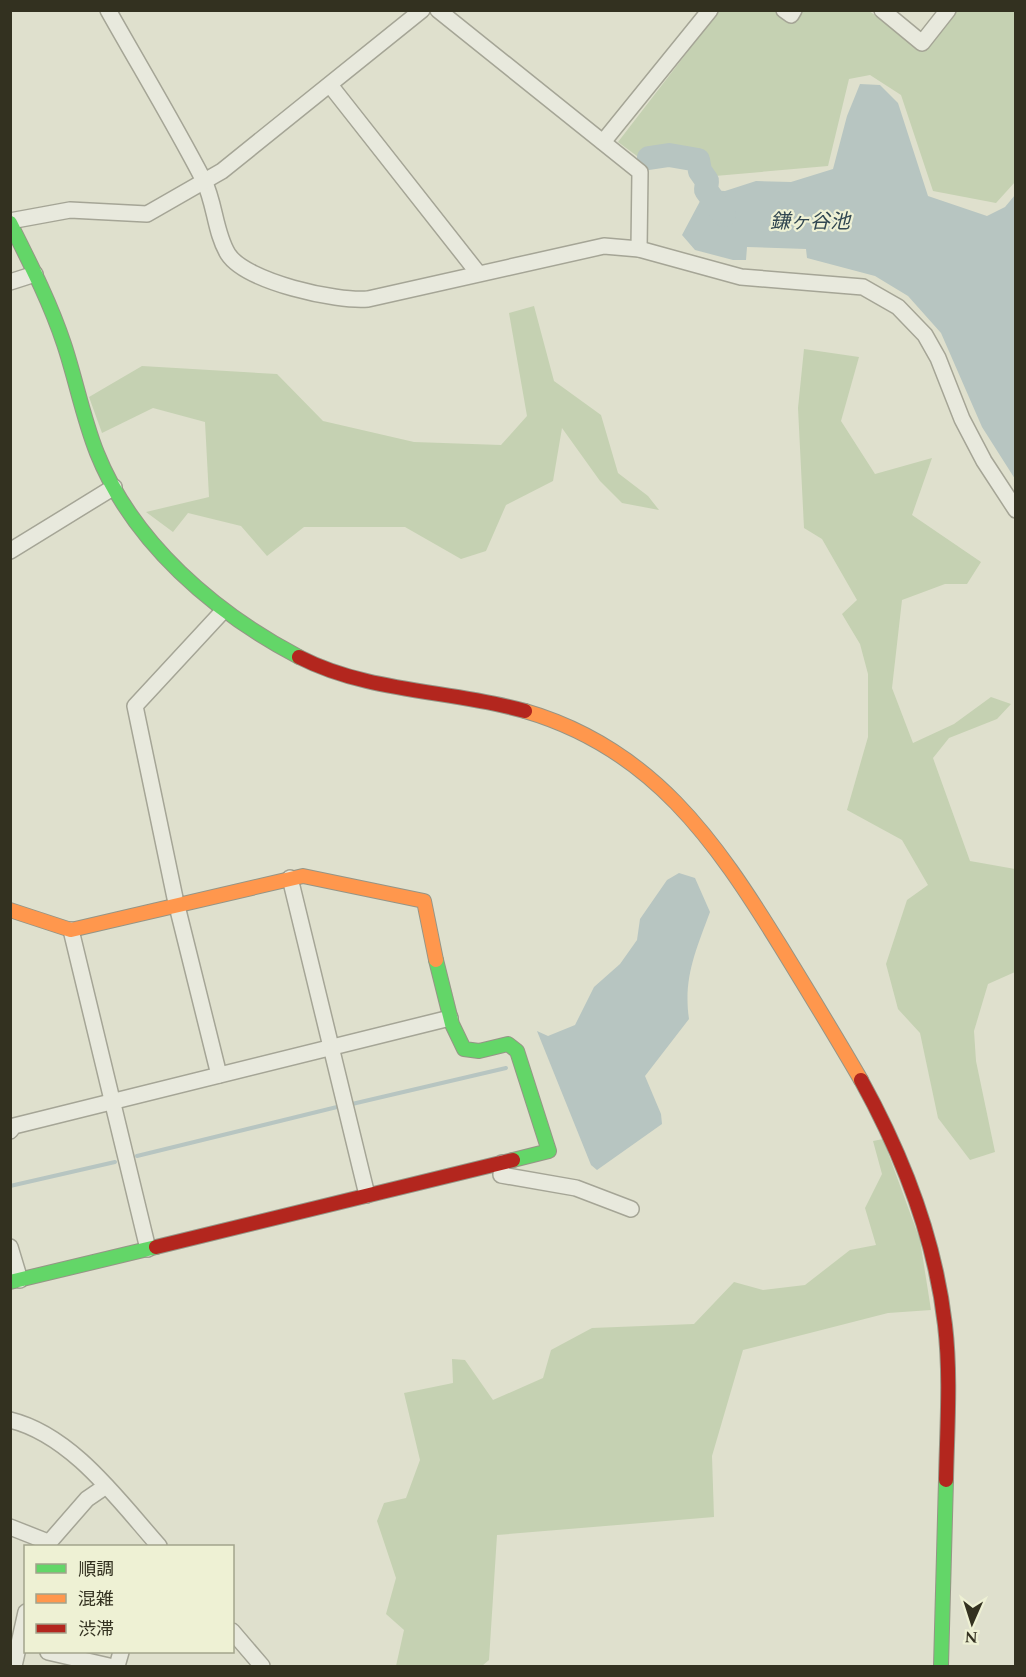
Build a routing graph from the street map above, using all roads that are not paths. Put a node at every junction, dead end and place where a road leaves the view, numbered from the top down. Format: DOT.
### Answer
graph roads {
  1 [pos="108,10"];
  2 [pos="422,10"];
  3 [pos="438,10"];
  4 [pos="710,10"];
  5 [pos="784,10"];
  6 [pos="794,10"];
  7 [pos="882,10"];
  8 [pos="948,10"];
  9 [pos="330,85"];
  10 [pos="603,142"];
  11 [pos="204,182"];
  12 [pos="10,222"];
  13 [pos="639,249"];
  14 [pos="478,273"];
  15 [pos="35,274"];
  16 [pos="10,282"];
  17 [pos="114,487"];
  18 [pos="1016,510"];
  19 [pos="10,551"];
  20 [pos="223,611"];
  21 [pos="290,878"];
  22 [pos="179,904"];
  23 [pos="10,910"];
  24 [pos="71,930"];
  25 [pos="450,1018"];
  26 [pos="331,1047"];
  27 [pos="219,1075"];
  28 [pos="112,1102"];
  29 [pos="10,1131"];
  30 [pos="502,1163"];
  31 [pos="367,1195"];
  32 [pos="631,1209"];
  33 [pos="10,1247"];
  34 [pos="148,1249"];
  35 [pos="15,1281"];
  36 [pos="10,1420"];
  37 [pos="106,1486"];
  38 [pos="10,1527"];
  39 [pos="47,1544"];
  40 [pos="158,1545"];
  41 [pos="24,1621"];
  42 [pos="234,1633"];
  43 [pos="19,1644"];
  44 [pos="52,1653"];
  45 [pos="14,1666"];
  46 [pos="109,1666"];
  47 [pos="262,1666"];
  48 [pos="941,1666"];
  1 -- 11 [label="street"];
  2 -- 9 [label="street"];
  3 -- 10 [label="street"];
  4 -- 10 [label="street"];
  5 -- 6 [label="street"];
  7 -- 8 [label="street"];
  9 -- 11 [label="street"];
  9 -- 14 [label="street"];
  10 -- 13 [label="street"];
  11 -- 12 [label="street"];
  11 -- 14 [label="street"];
  12 -- 15 [label="street"];
  13 -- 14 [label="street"];
  13 -- 18 [label="street"];
  15 -- 16 [label="street"];
  15 -- 17 [label="street"];
  17 -- 19 [label="street"];
  17 -- 20 [label="street"];
  20 -- 22 [label="street"];
  20 -- 48 [label="street"];
  21 -- 22 [label="street"];
  21 -- 25 [label="street"];
  21 -- 26 [label="street"];
  22 -- 24 [label="street"];
  22 -- 27 [label="street"];
  23 -- 24 [label="street"];
  24 -- 28 [label="street"];
  25 -- 26 [label="street"];
  25 -- 30 [label="street"];
  26 -- 27 [label="street"];
  26 -- 31 [label="street"];
  27 -- 28 [label="street"];
  28 -- 29 [label="street"];
  28 -- 34 [label="street"];
  30 -- 31 [label="street"];
  30 -- 32 [label="street"];
  31 -- 34 [label="street"];
  33 -- 35 [label="street"];
  34 -- 35 [label="street"];
  36 -- 37 [label="street"];
  37 -- 39 [label="street"];
  37 -- 40 [label="street"];
  38 -- 39 [label="street"];
  41 -- 43 [label="street"];
  42 -- 47 [label="street"];
  43 -- 45 [label="street"];
  44 -- 46 [label="street"];
}
